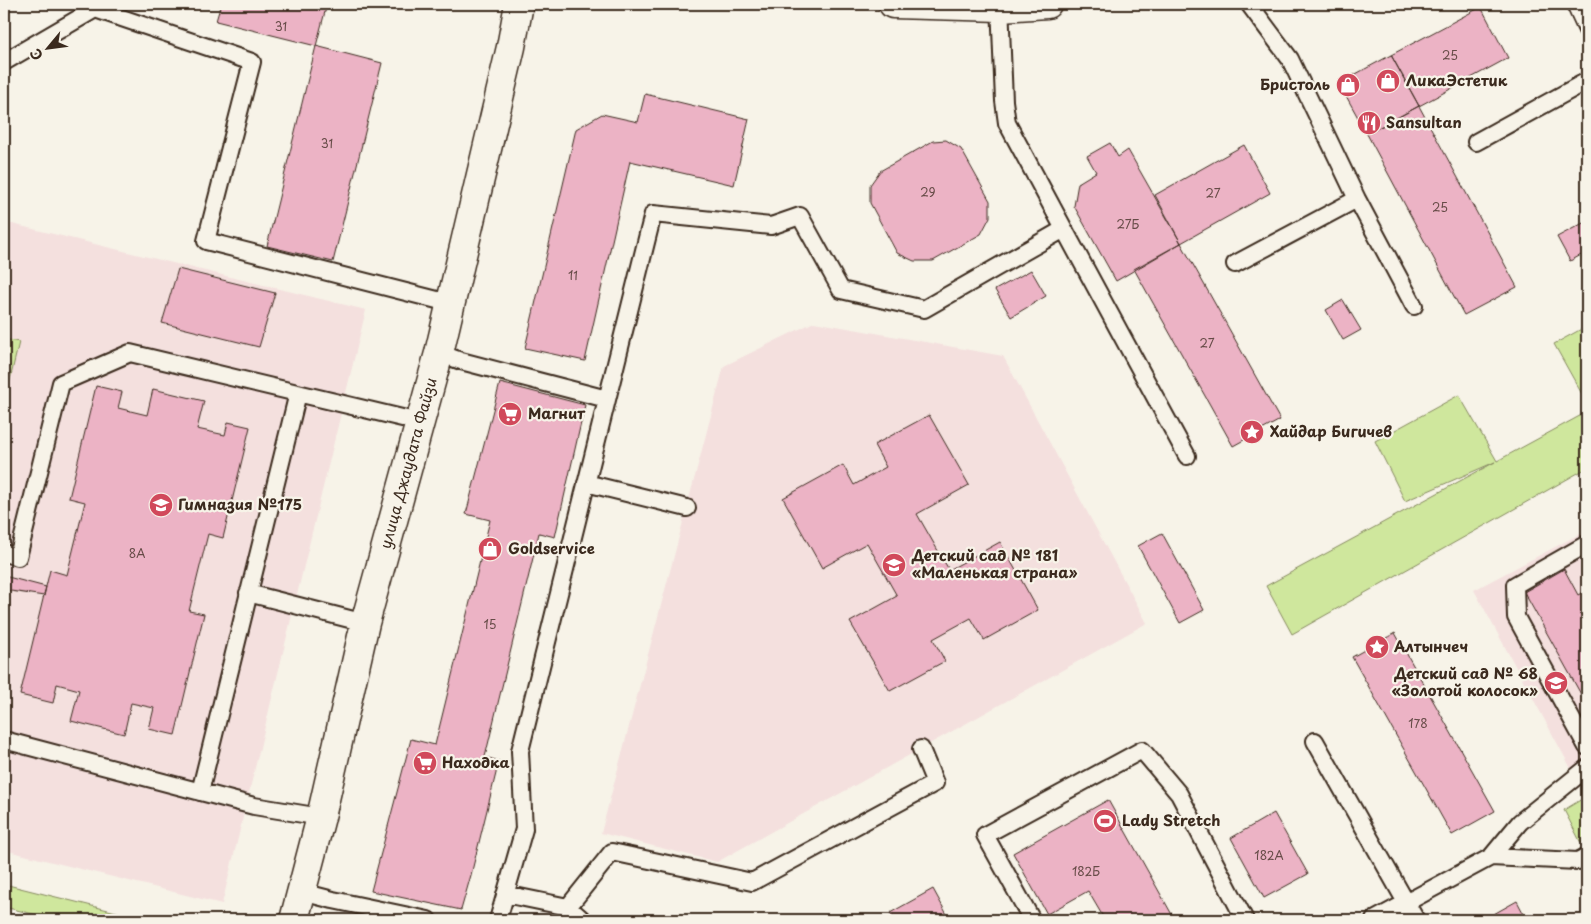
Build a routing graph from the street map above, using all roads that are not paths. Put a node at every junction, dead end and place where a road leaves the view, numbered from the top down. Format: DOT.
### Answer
graph roads {
  1 [pos="519,4"];
  2 [pos="893,4"];
  3 [pos="1047,4"];
  4 [pos="1249,4"];
  5 [pos="1575,4"];
  6 [pos="1001,5"];
  7 [pos="1587,30"];
  8 [pos="4,62"];
  9 [pos="1587,81"];
  10 [pos="1476,142"];
  11 [pos="1357,199"];
  12 [pos="1064,230"];
  13 [pos="1235,264"];
  14 [pos="449,303"];
  15 [pos="1414,306"];
  16 [pos="439,353"];
  17 [pos="298,393"];
  18 [pos="607,399"];
  19 [pos="419,422"];
  20 [pos="1188,456"];
  21 [pos="586,483"];
  22 [pos="687,508"];
  23 [pos="1587,544"];
  24 [pos="4,553"];
  25 [pos="248,593"];
  26 [pos="365,623"];
  27 [pos="4,740"];
  28 [pos="1315,741"];
  29 [pos="1587,747"];
  30 [pos="921,749"];
  31 [pos="1587,768"];
  32 [pos="200,792"];
  33 [pos="321,817"];
  34 [pos="1587,856"];
  35 [pos="1491,857"];
  36 [pos="302,892"];
  37 [pos="505,894"];
  38 [pos="1407,903"];
  39 [pos="568,907"];
  40 [pos="294,920"];
  41 [pos="428,920"];
  42 [pos="498,920"];
  43 [pos="583,920"];
  44 [pos="1032,920"];
  45 [pos="1245,920"];
  46 [pos="1374,920"];
  47 [pos="1416,920"];
  1 -- 14 [label="street, улица Джаудата Файзи"];
  2 -- 6 [label="street"];
  3 -- 6 [label="street"];
  4 -- 11 [label="lane"];
  5 -- 7 [label="lane"];
  6 -- 12 [label="lane"];
  8 -- 14 [label="lane"];
  9 -- 10 [label="lane"];
  11 -- 13 [label="lane"];
  11 -- 15 [label="lane"];
  12 -- 18 [label="lane"];
  12 -- 20 [label="lane"];
  14 -- 16 [label="street, улица Джаудата Файзи"];
  16 -- 18 [label="lane"];
  16 -- 19 [label="street, улица Джаудата Файзи"];
  17 -- 19 [label="lane"];
  17 -- 24 [label="lane"];
  17 -- 25 [label="lane"];
  18 -- 21 [label="lane"];
  19 -- 26 [label="street, улица Джаудата Файзи"];
  21 -- 22 [label="lane"];
  21 -- 37 [label="lane"];
  23 -- 29 [label="lane"];
  25 -- 26 [label="lane"];
  25 -- 32 [label="lane"];
  26 -- 33 [label="street, улица Джаудата Файзи"];
  27 -- 32 [label="lane"];
  28 -- 38 [label="lane"];
  30 -- 39 [label="lane"];
  31 -- 35 [label="lane"];
  32 -- 33 [label="lane"];
  33 -- 36 [label="street, улица Джаудата Файзи"];
  34 -- 35 [label="lane"];
  35 -- 38 [label="lane"];
  36 -- 40 [label="street, улица Джаудата Файзи"];
  36 -- 41 [label="lane"];
  37 -- 39 [label="lane"];
  37 -- 42 [label="lane"];
  38 -- 46 [label="lane"];
  38 -- 47 [label="lane"];
  39 -- 43 [label="lane"];
  44 -- 45 [label="lane"];
}
